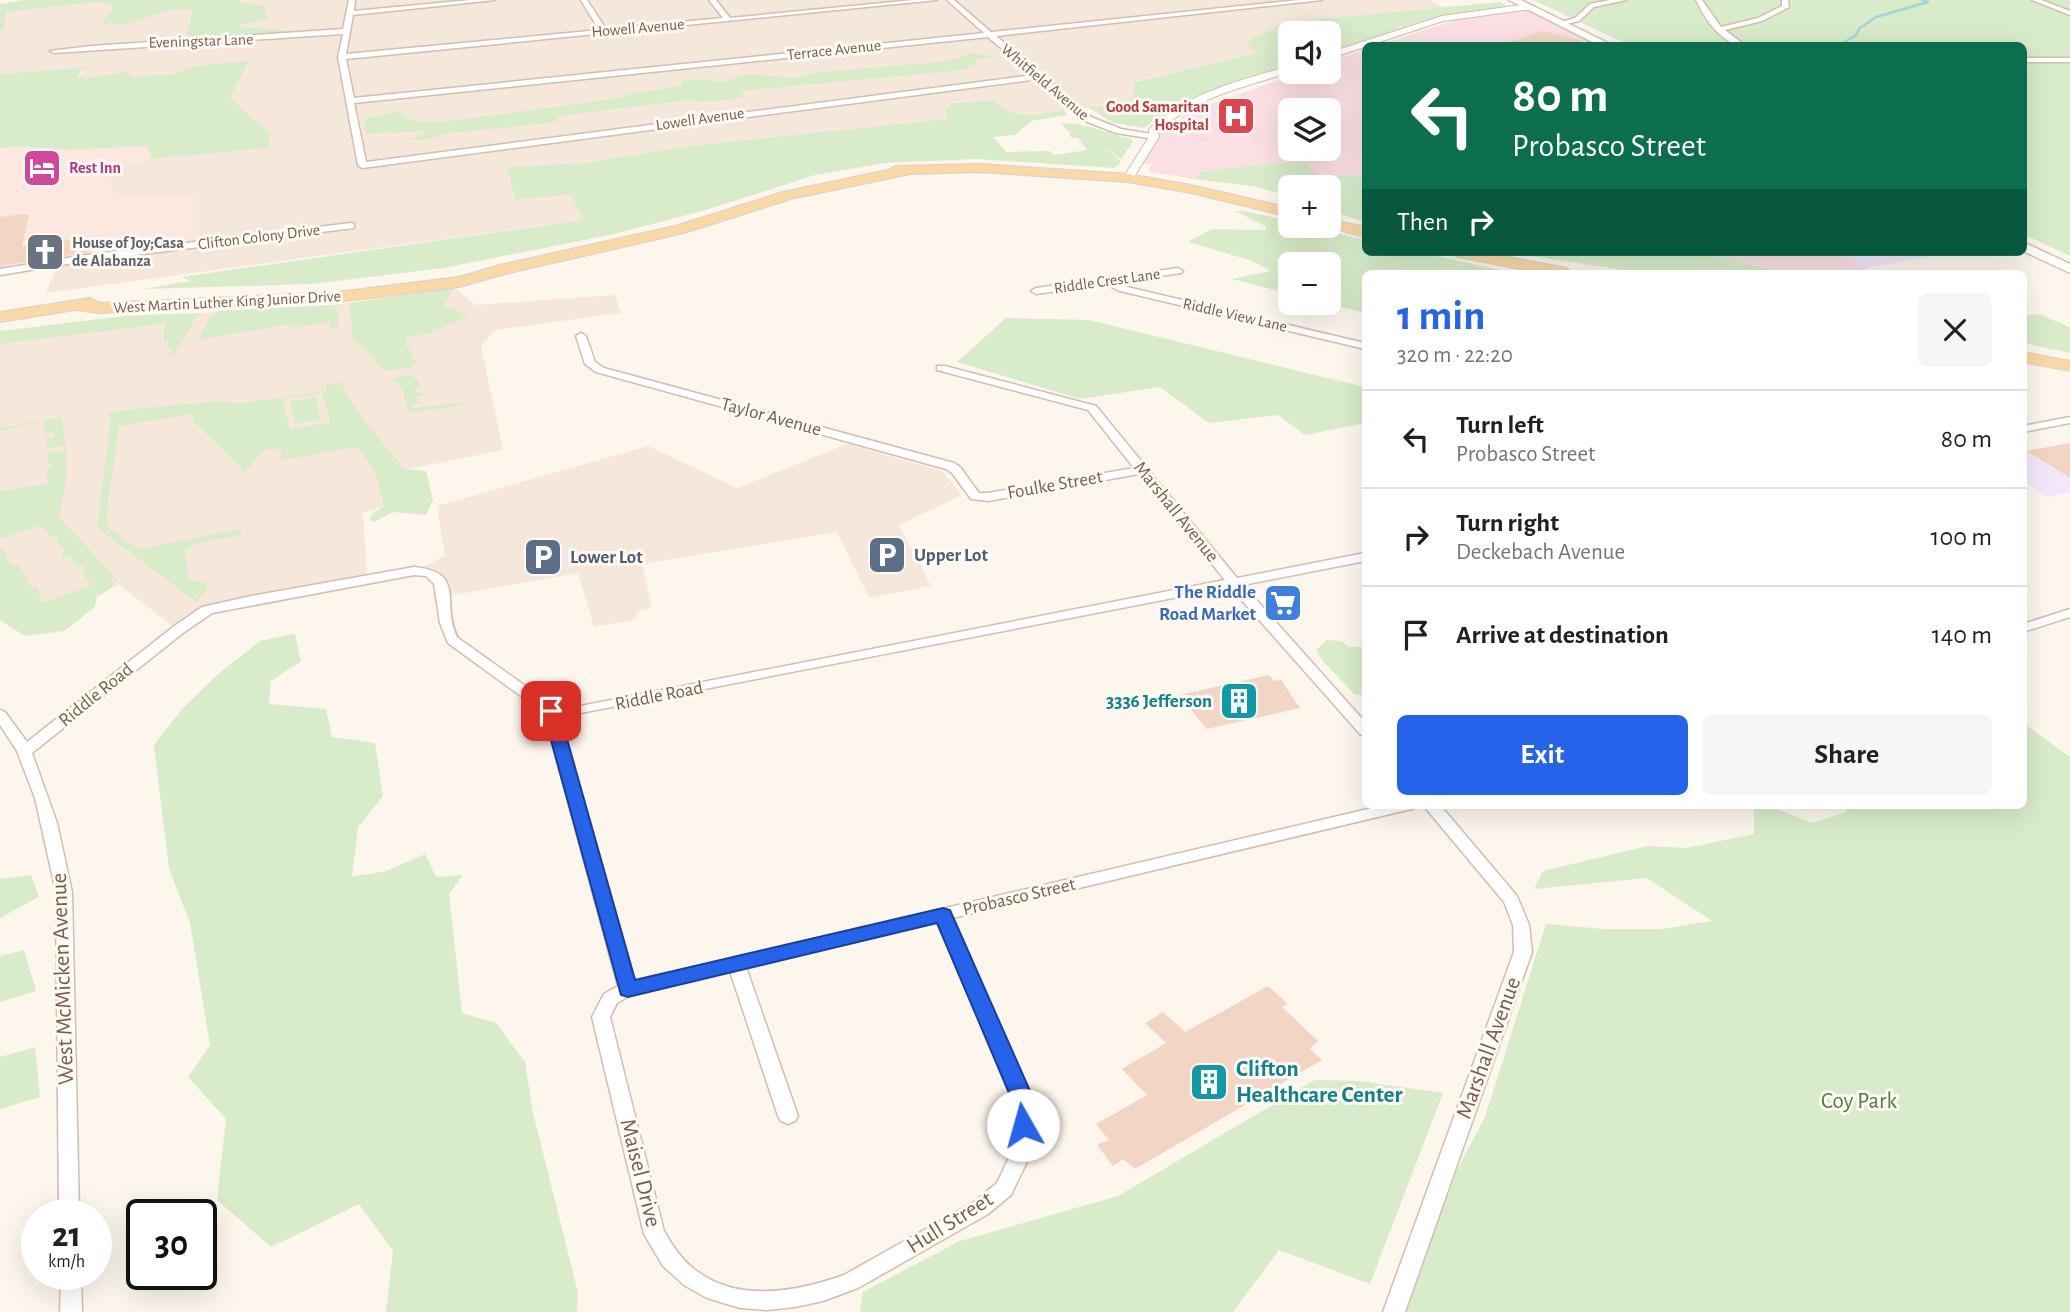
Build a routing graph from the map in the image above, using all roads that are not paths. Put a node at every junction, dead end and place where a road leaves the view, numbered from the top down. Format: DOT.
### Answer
graph roads {
  1 [pos="352,0"];
  2 [pos="492,0"];
  3 [pos="584,0"];
  4 [pos="712,0"];
  5 [pos="934,0"];
  6 [pos="950,0"];
  7 [pos="1319,0"];
  8 [pos="1514,0"];
  9 [pos="1623,0"];
  10 [pos="1699,0"];
  11 [pos="1785,0"];
  12 [pos="2035,0"];
  13 [pos="1278,2"];
  14 [pos="1531,8"];
  15 [pos="350,13"];
  16 [pos="2070,13"];
  17 [pos="728,20"];
  18 [pos="1562,23"];
  19 [pos="1721,29"];
  20 [pos="347,31"];
  21 [pos="603,31"];
  22 [pos="989,34"];
  23 [pos="1370,42"];
  24 [pos="1388,42"];
  25 [pos="1601,42"];
  26 [pos="1736,42"];
  27 [pos="1362,45"];
  28 [pos="1362,50"];
  29 [pos="54,51"];
  30 [pos="1341,52"];
  31 [pos="342,57"];
  32 [pos="1341,57"];
  33 [pos="2027,60"];
  34 [pos="2070,60"];
  35 [pos="1278,73"];
  36 [pos="1039,77"];
  37 [pos="1278,80"];
  38 [pos="349,101"];
  39 [pos="1154,137"];
  40 [pos="1128,178"];
  41 [pos="1278,210"];
  42 [pos="351,226"];
  43 [pos="1341,226"];
  44 [pos="1362,231"];
  45 [pos="2027,248"];
  46 [pos="1479,256"];
  47 [pos="2070,269"];
  48 [pos="500,270"];
  49 [pos="1551,270"];
  50 [pos="1178,271"];
  51 [pos="0,272"];
  52 [pos="1106,281"];
  53 [pos="1036,291"];
  54 [pos="78,306"];
  55 [pos="0,317"];
  56 [pos="581,336"];
  57 [pos="1362,345"];
  58 [pos="2027,358"];
  59 [pos="2070,366"];
  60 [pos="941,368"];
  61 [pos="2070,420"];
  62 [pos="2027,428"];
  63 [pos="1141,470"];
  64 [pos="971,491"];
  65 [pos="1362,558"];
  66 [pos="1233,583"];
  67 [pos="2070,613"];
  68 [pos="2027,627"];
  69 [pos="551,711"];
  70 [pos="0,715"];
  71 [pos="1362,728"];
  72 [pos="25,751"];
  73 [pos="1390,809"];
  74 [pos="1434,809"];
  75 [pos="943,915"];
  76 [pos="736,963"];
  77 [pos="628,989"];
  78 [pos="611,1055"];
  79 [pos="788,1116"];
  80 [pos="69,1199"];
  81 [pos="851,1282"];
  82 [pos="71,1290"];
  83 [pos="71,1312"];
  84 [pos="1394,1312"];
  1 -- 15 [label="street"];
  2 -- 15 [label="street"];
  3 -- 21 [label="street"];
  4 -- 17 [label="street"];
  5 -- 17 [label="street, Howell Avenue"];
  6 -- 22 [label="street, Whitfield Avenue"];
  7 -- 13 [label="street, Terrace Avenue"];
  8 -- 14 [label="main road"];
  9 -- 18 [label="street"];
  10 -- 19 [label="street"];
  11 -- 19 [label="street"];
  12 -- 16 [label="street"];
  13 -- 22 [label="street, Terrace Avenue"];
  14 -- 18 [label="main road"];
  14 -- 23 [label="street"];
  14 -- 24 [label="street"];
  15 -- 20 [label="street"];
  17 -- 21 [label="street, Howell Avenue"];
  18 -- 25 [label="main road"];
  19 -- 26 [label="street"];
  20 -- 29 [label="street, Eveningstar Lane"];
  20 -- 31 [label="street"];
  21 -- 31 [label="street, Howell Avenue"];
  22 -- 36 [label="street, Whitfield Avenue"];
  22 -- 38 [label="street, Terrace Avenue"];
  27 -- 30 [label="street"];
  28 -- 32 [label="street"];
  31 -- 38 [label="street"];
  33 -- 34 [label="street"];
  35 -- 39 [label="street"];
  36 -- 38 [label="street, Lowell Avenue"];
  36 -- 39 [label="street, Whitfield Avenue"];
  37 -- 39 [label="street"];
  39 -- 40 [label="street"];
  40 -- 41 [label="main road, West Martin Luther King Junior Drive"];
  40 -- 48 [label="main road, West Martin Luther King Junior Drive"];
  42 -- 51 [label="street, Clifton Colony Drive"];
  43 -- 44 [label="main road"];
  45 -- 47 [label="main road"];
  46 -- 49 [label="main road"];
  48 -- 54 [label="main road, West Martin Luther King Junior Drive"];
  50 -- 52 [label="street, Riddle Crest Lane"];
  52 -- 53 [label="street, Riddle Crest Lane"];
  52 -- 57 [label="street, Riddle View Lane"];
  54 -- 55 [label="main road, West Martin Luther King Junior Drive"];
  56 -- 64 [label="street, Taylor Avenue"];
  58 -- 59 [label="main road"];
  60 -- 63 [label="street, Marshall Avenue"];
  61 -- 62 [label="street"];
  63 -- 64 [label="street, Foulke Street"];
  63 -- 66 [label="street, Marshall Avenue"];
  65 -- 66 [label="street, Riddle Road"];
  66 -- 69 [label="street, Riddle Road"];
  66 -- 71 [label="street, Marshall Avenue"];
  67 -- 68 [label="street"];
  69 -- 72 [label="street, Riddle Road"];
  69 -- 77 [label="street"];
  70 -- 72 [label="street, West McMicken Avenue"];
  72 -- 80 [label="street, West McMicken Avenue"];
  73 -- 75 [label="street, Probasco Street"];
  74 -- 84 [label="street, Marshall Avenue"];
  75 -- 76 [label="street, Probasco Street"];
  75 -- 81 [label="street, Hull Street"];
  76 -- 77 [label="street, Probasco Street"];
  76 -- 79 [label="street"];
  77 -- 78 [label="street, Probasco Street"];
  78 -- 81 [label="street, Maisel Drive"];
  82 -- 83 [label="street"];
}
